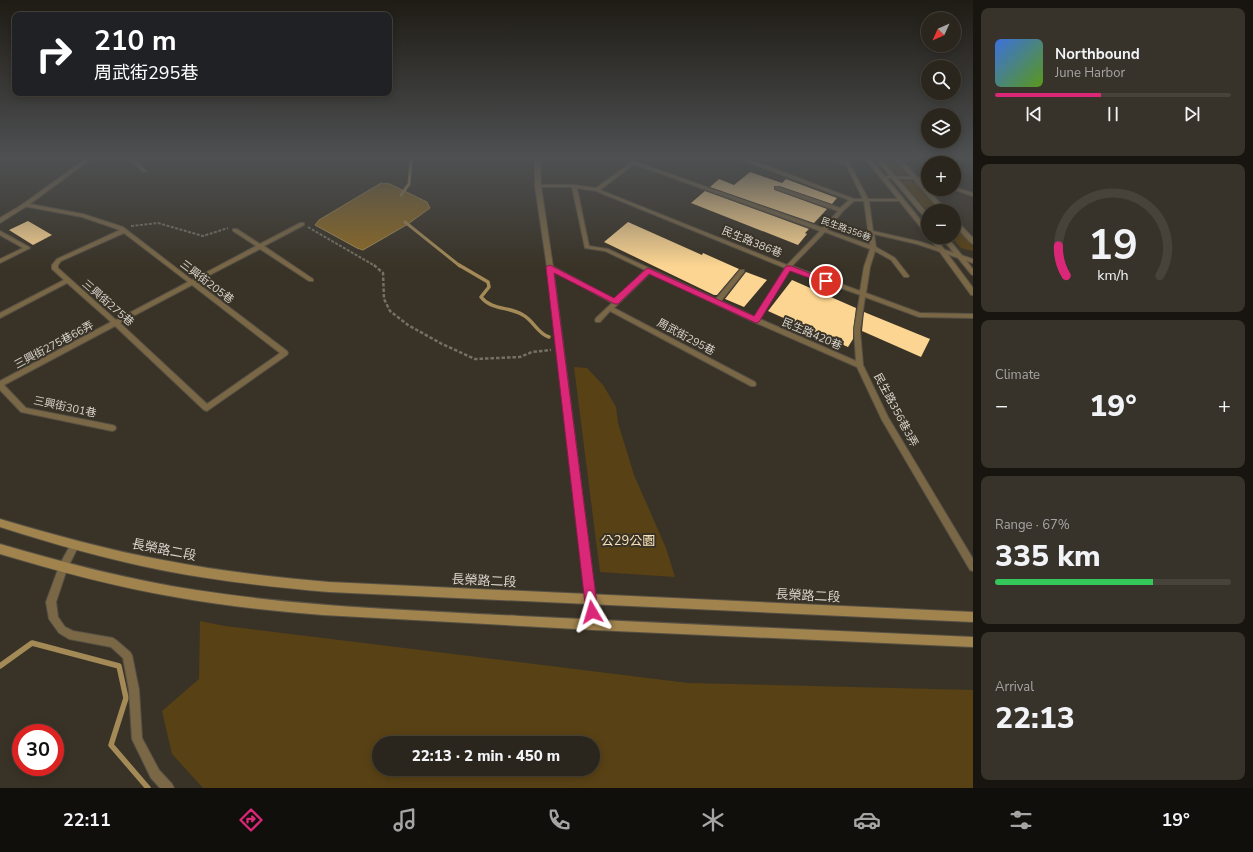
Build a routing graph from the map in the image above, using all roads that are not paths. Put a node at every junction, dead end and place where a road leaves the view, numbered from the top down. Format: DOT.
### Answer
graph roads {
  1 [pos="40,194"];
  2 [pos="539,194"];
  3 [pos="576,194"];
  4 [pos="606,194"];
  5 [pos="722,194"];
  6 [pos="794,194"];
  7 [pos="836,194"];
  8 [pos="863,194"];
  9 [pos="896,194"];
  10 [pos="907,194"];
  11 [pos="928,194"];
  12 [pos="853,200"];
  13 [pos="866,200"];
  14 [pos="901,200"];
  15 [pos="938,204"];
  16 [pos="25,205"];
  17 [pos="840,210"];
  18 [pos="921,210"];
  19 [pos="0,221"];
  20 [pos="302,224"];
  21 [pos="921,224"];
  22 [pos="122,229"];
  23 [pos="961,229"];
  24 [pos="235,230"];
  25 [pos="824,230"];
  26 [pos="871,232"];
  27 [pos="0,233"];
  28 [pos="973,242"];
  29 [pos="938,244"];
  30 [pos="950,244"];
  31 [pos="260,246"];
  32 [pos="873,248"];
  33 [pos="943,251"];
  34 [pos="962,258"];
  35 [pos="0,261"];
  36 [pos="973,262"];
  37 [pos="550,267"];
  38 [pos="788,268"];
  39 [pos="648,271"];
  40 [pos="742,271"];
  41 [pos="973,273"];
  42 [pos="906,276"];
  43 [pos="311,280"];
  44 [pos="67,281"];
  45 [pos="192,283"];
  46 [pos="973,293"];
  47 [pos="863,295"];
  48 [pos="615,302"];
  49 [pos="717,302"];
  50 [pos="609,308"];
  51 [pos="0,316"];
  52 [pos="973,316"];
  53 [pos="598,320"];
  54 [pos="756,320"];
  55 [pos="116,323"];
  56 [pos="860,365"];
  57 [pos="753,384"];
  58 [pos="0,385"];
  59 [pos="207,408"];
  60 [pos="112,428"];
  61 [pos="0,524"];
  62 [pos="75,545"];
  63 [pos="0,549"];
  64 [pos="63,567"];
  65 [pos="973,567"];
  66 [pos="590,600"];
  67 [pos="973,617"];
  68 [pos="594,625"];
  69 [pos="973,642"];
  70 [pos="168,788"];
  1 -- 16 [label="street"];
  2 -- 37 [label="street"];
  3 -- 39 [label="lane, 民生路420巷"];
  4 -- 38 [label="lane, 民生路386巷"];
  5 -- 25 [label="lane, 民生路356巷"];
  6 -- 17 [label="lane"];
  7 -- 12 [label="lane"];
  8 -- 13 [label="lane"];
  9 -- 14 [label="street"];
  10 -- 18 [label="street"];
  11 -- 15 [label="street"];
  12 -- 13 [label="lane"];
  12 -- 17 [label="lane"];
  13 -- 14 [label="lane"];
  13 -- 26 [label="lane"];
  14 -- 21 [label="street"];
  16 -- 19 [label="street"];
  16 -- 22 [label="lane, 三興街205巷"];
  17 -- 25 [label="lane"];
  20 -- 31 [label="lane, 三興街275巷66弄"];
  22 -- 44 [label="lane, 三興街275巷"];
  22 -- 45 [label="lane, 三興街205巷"];
  23 -- 28 [label="street"];
  24 -- 31 [label="lane"];
  25 -- 32 [label="lane, 民生路356巷"];
  25 -- 38 [label="lane"];
  26 -- 32 [label="lane, 民生路356巷"];
  26 -- 33 [label="lane, 民生路356巷"];
  27 -- 35 [label="lane"];
  29 -- 33 [label="street"];
  30 -- 34 [label="street"];
  31 -- 43 [label="lane"];
  31 -- 45 [label="lane, 三興街275巷66弄"];
  32 -- 42 [label="lane, 民生路356巷"];
  32 -- 47 [label="lane, 民生路356巷3弄"];
  33 -- 34 [label="lane, 民生路356巷"];
  33 -- 46 [label="street"];
  34 -- 36 [label="lane, 民生路356巷"];
  34 -- 41 [label="street"];
  37 -- 48 [label="lane"];
  37 -- 66 [label="street"];
  38 -- 47 [label="lane, 民生路386巷"];
  38 -- 54 [label="lane"];
  39 -- 48 [label="lane"];
  39 -- 49 [label="lane, 民生路420巷"];
  40 -- 49 [label="lane"];
  44 -- 51 [label="lane"];
  44 -- 55 [label="lane, 三興街275巷"];
  45 -- 55 [label="lane, 三興街275巷66弄"];
  45 -- 59 [label="lane, 三興街205巷"];
  47 -- 52 [label="lane, 民生路386巷"];
  47 -- 56 [label="lane, 民生路356巷3弄"];
  48 -- 50 [label="lane"];
  49 -- 54 [label="lane, 民生路420巷"];
  50 -- 53 [label="lane"];
  50 -- 57 [label="lane, 周武街295巷"];
  54 -- 56 [label="lane, 民生路420巷"];
  55 -- 58 [label="lane, 三興街275巷66弄"];
  55 -- 59 [label="lane, 三興街275巷"];
  56 -- 65 [label="lane, 民生路356巷3弄"];
  58 -- 60 [label="lane, 三興街301巷"];
  61 -- 62 [label="main road, 長榮路二段"];
  62 -- 64 [label="lane"];
  62 -- 66 [label="main road, 長榮路二段"];
  63 -- 64 [label="main road"];
  64 -- 68 [label="main road"];
  64 -- 70 [label="lane"];
  66 -- 67 [label="main road, 長榮路二段"];
  66 -- 68 [label="street"];
  68 -- 69 [label="main road"];
}
